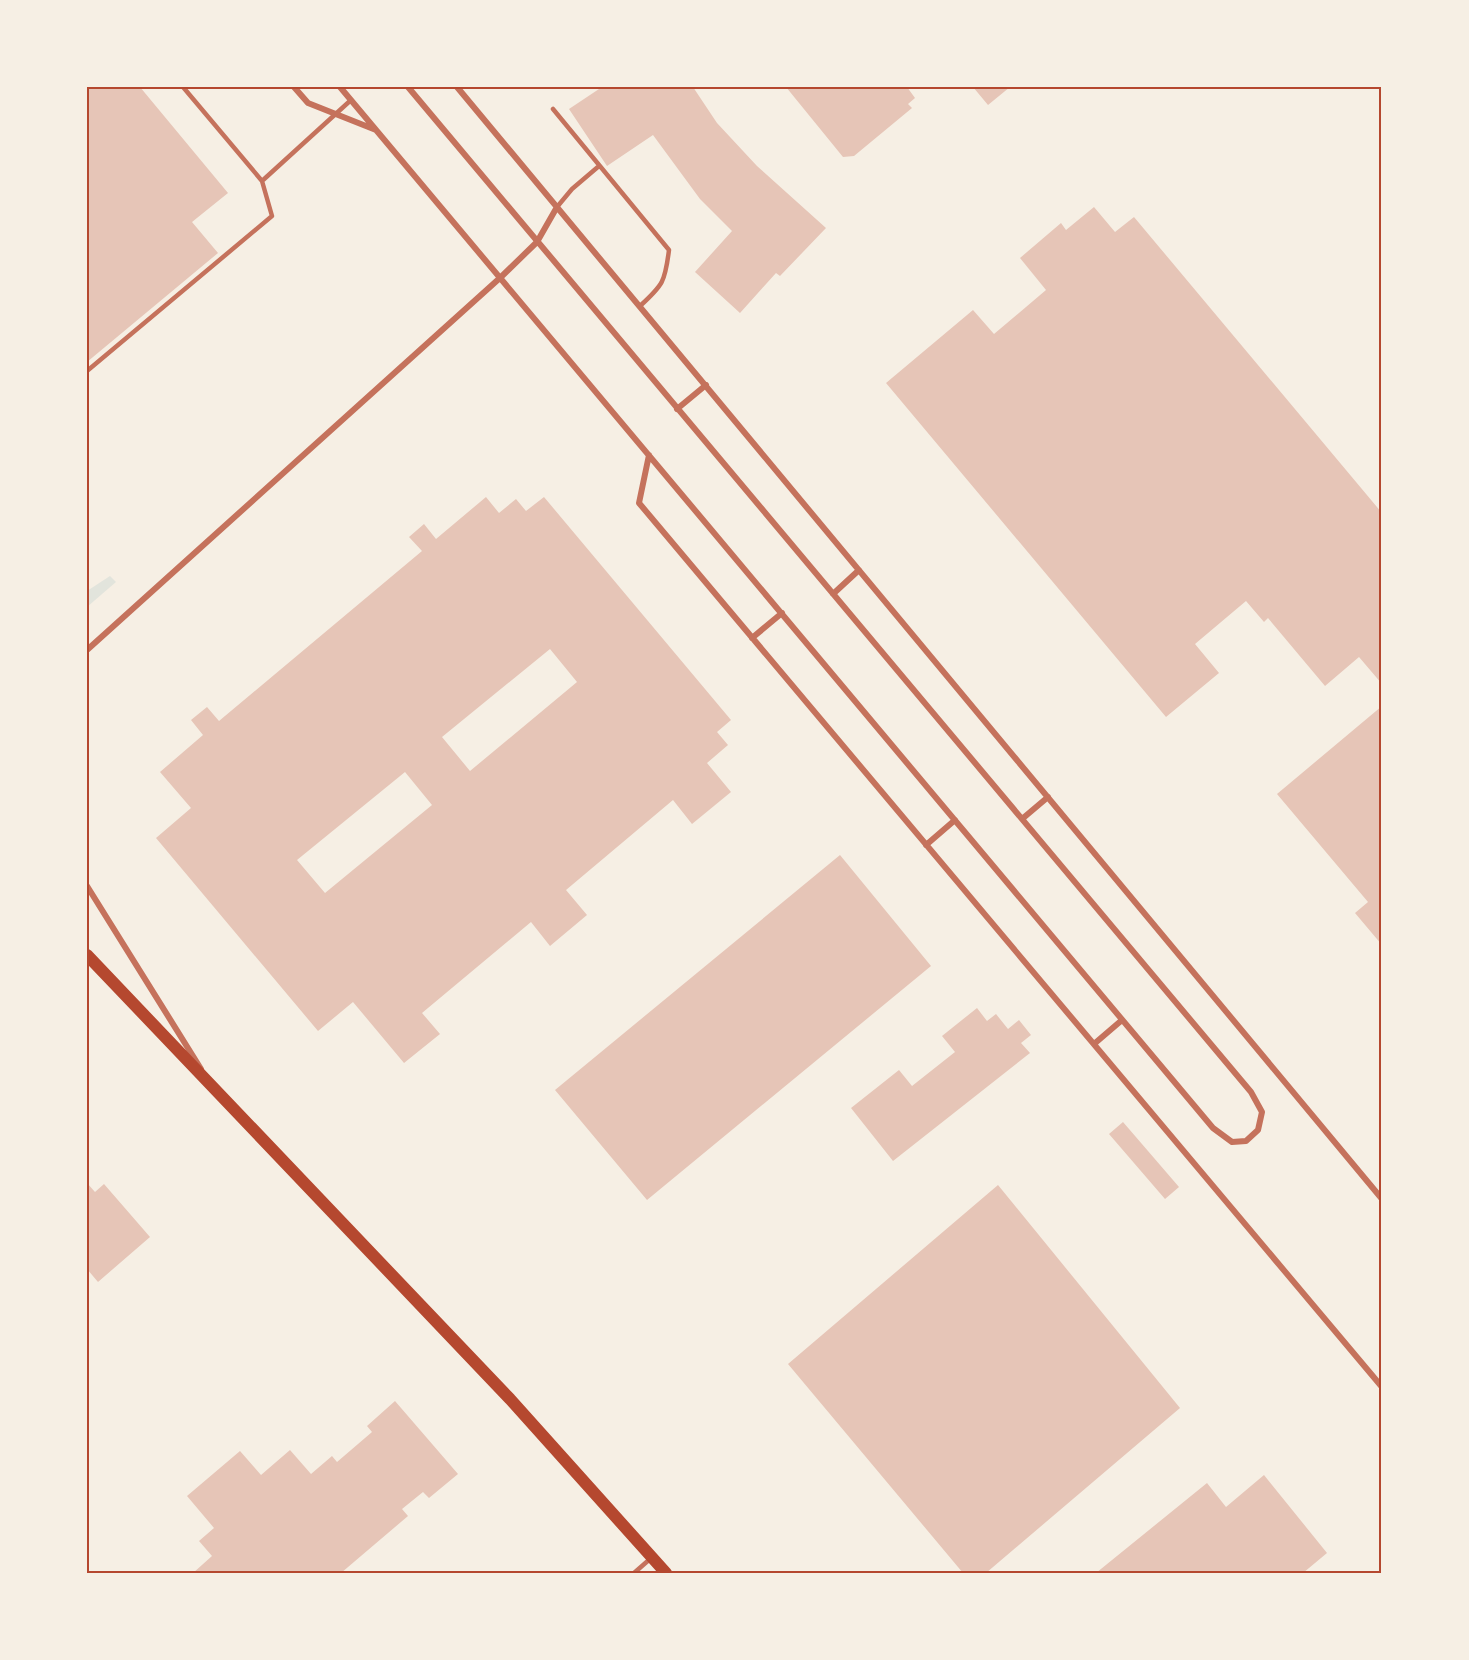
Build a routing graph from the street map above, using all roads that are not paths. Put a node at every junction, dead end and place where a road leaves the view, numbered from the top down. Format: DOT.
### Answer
graph roads {
  1 [pos="183,87"];
  2 [pos="294,87"];
  3 [pos="340,87"];
  4 [pos="408,87"];
  5 [pos="457,87"];
  6 [pos="351,100"];
  7 [pos="553,110"];
  8 [pos="336,114"];
  9 [pos="377,131"];
  10 [pos="599,166"];
  11 [pos="261,181"];
  12 [pos="557,207"];
  13 [pos="537,242"];
  14 [pos="501,277"];
  15 [pos="640,306"];
  16 [pos="87,371"];
  17 [pos="706,385"];
  18 [pos="677,409"];
  19 [pos="649,455"];
  20 [pos="860,570"];
  21 [pos="833,594"];
  22 [pos="782,613"];
  23 [pos="752,638"];
  24 [pos="87,649"];
  25 [pos="1048,797"];
  26 [pos="1022,819"];
  27 [pos="955,820"];
  28 [pos="926,845"];
  29 [pos="87,886"];
  30 [pos="87,956"];
  31 [pos="1122,1020"];
  32 [pos="1094,1044"];
  33 [pos="214,1089"];
  34 [pos="1382,1199"];
  35 [pos="1382,1387"];
  36 [pos="652,1557"];
  37 [pos="634,1573"];
  38 [pos="666,1573"];
  1 -- 11 [label="lane"];
  2 -- 8 [label="street"];
  3 -- 6 [label="street"];
  4 -- 13 [label="street"];
  5 -- 12 [label="street"];
  6 -- 8 [label="lane"];
  6 -- 9 [label="street"];
  7 -- 10 [label="lane"];
  8 -- 9 [label="street"];
  8 -- 11 [label="lane"];
  9 -- 14 [label="street"];
  10 -- 12 [label="lane"];
  10 -- 15 [label="lane"];
  11 -- 16 [label="lane"];
  12 -- 13 [label="street"];
  12 -- 15 [label="street"];
  13 -- 14 [label="street"];
  13 -- 18 [label="street"];
  14 -- 19 [label="street"];
  14 -- 24 [label="street"];
  15 -- 17 [label="street"];
  17 -- 18 [label="street"];
  17 -- 20 [label="street"];
  18 -- 21 [label="street"];
  19 -- 22 [label="street"];
  19 -- 23 [label="street"];
  20 -- 21 [label="street"];
  20 -- 25 [label="street"];
  21 -- 26 [label="street"];
  22 -- 23 [label="street"];
  22 -- 27 [label="street"];
  23 -- 28 [label="street"];
  25 -- 26 [label="street"];
  25 -- 34 [label="street"];
  26 -- 31 [label="street"];
  27 -- 28 [label="street"];
  27 -- 31 [label="street"];
  28 -- 32 [label="street"];
  29 -- 33 [label="street"];
  30 -- 33 [label="main road"];
  31 -- 32 [label="street"];
  32 -- 35 [label="street"];
  33 -- 36 [label="main road"];
  36 -- 37 [label="lane"];
  36 -- 38 [label="main road"];
}
